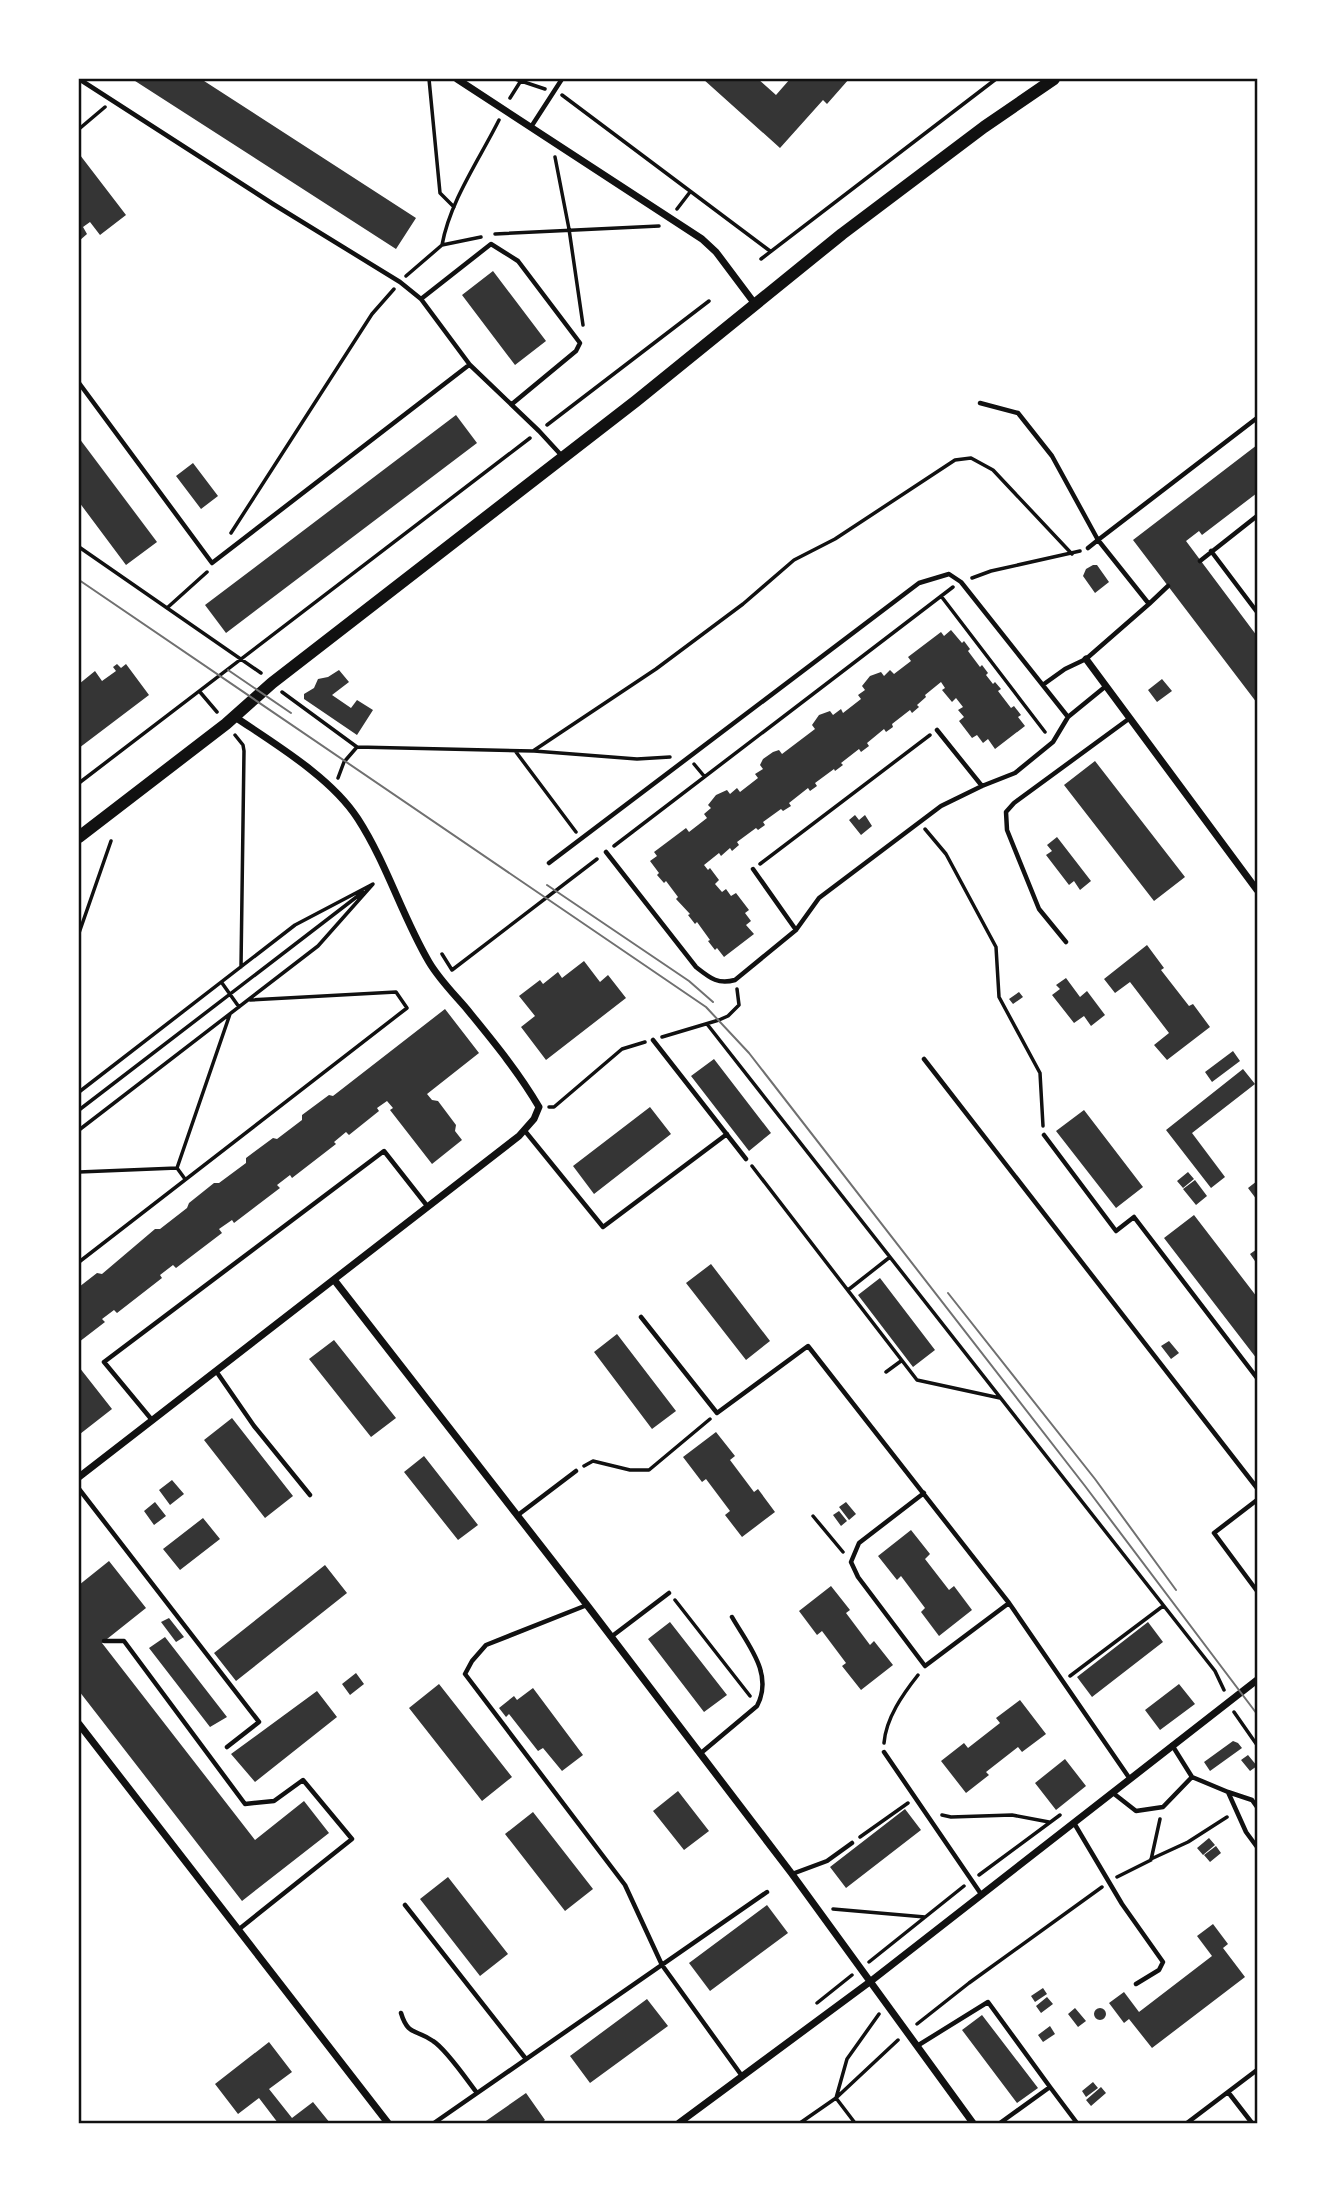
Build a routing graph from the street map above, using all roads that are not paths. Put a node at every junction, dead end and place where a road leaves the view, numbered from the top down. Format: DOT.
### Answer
graph roads {
  1 [pos="79,79"];
  2 [pos="457,79"];
  3 [pos="562,79"];
  4 [pos="1054,79"];
  5 [pos="531,127"];
  6 [pos="421,299"];
  7 [pos="755,304"];
  8 [pos="470,365"];
  9 [pos="79,383"];
  10 [pos="979,403"];
  11 [pos="512,404"];
  12 [pos="1257,418"];
  13 [pos="563,457"];
  14 [pos="1257,516"];
  15 [pos="1098,540"];
  16 [pos="1088,548"];
  17 [pos="1212,551"];
  18 [pos="1200,561"];
  19 [pos="1168,586"];
  20 [pos="1149,604"];
  21 [pos="1257,612"];
  22 [pos="1086,659"];
  23 [pos="1044,684"];
  24 [pos="1107,686"];
  25 [pos="1068,717"];
  26 [pos="1131,717"];
  27 [pos="230,721"];
  28 [pos="937,730"];
  29 [pos="982,786"];
  30 [pos="79,837"];
  31 [pos="606,852"];
  32 [pos="549,863"];
  33 [pos="753,869"];
  34 [pos="1257,891"];
  35 [pos="796,930"];
  36 [pos="1066,942"];
  37 [pos="653,1040"];
  38 [pos="923,1059"];
  39 [pos="525,1130"];
  40 [pos="727,1134"];
  41 [pos="1044,1136"];
  42 [pos="746,1159"];
  43 [pos="428,1207"];
  44 [pos="335,1281"];
  45 [pos="641,1317"];
  46 [pos="216,1371"];
  47 [pos="1257,1378"];
  48 [pos="152,1420"];
  49 [pos="576,1471"];
  50 [pos="79,1477"];
  51 [pos="1257,1488"];
  52 [pos="79,1489"];
  53 [pos="924,1493"];
  54 [pos="310,1495"];
  55 [pos="1257,1500"];
  56 [pos="518,1516"];
  57 [pos="1257,1591"];
  58 [pos="669,1592"];
  59 [pos="1009,1603"];
  60 [pos="587,1605"];
  61 [pos="732,1617"];
  62 [pos="611,1637"];
  63 [pos="104,1641"];
  64 [pos="1257,1680"];
  65 [pos="79,1724"];
  66 [pos="1172,1745"];
  67 [pos="227,1747"];
  68 [pos="884,1752"];
  69 [pos="700,1754"];
  70 [pos="1192,1777"];
  71 [pos="1130,1779"];
  72 [pos="1113,1792"];
  73 [pos="1228,1792"];
  74 [pos="1257,1807"];
  75 [pos="1073,1823"];
  76 [pos="852,1843"];
  77 [pos="1257,1847"];
  78 [pos="792,1874"];
  79 [pos="767,1892"];
  80 [pos="981,1894"];
  81 [pos="405,1905"];
  82 [pos="237,1931"];
  83 [pos="662,1965"];
  84 [pos="871,1981"];
  85 [pos="1136,1984"];
  86 [pos="401,2013"];
  87 [pos="917,2047"];
  88 [pos="526,2059"];
  89 [pos="1257,2070"];
  90 [pos="743,2077"];
  91 [pos="1050,2088"];
  92 [pos="1228,2092"];
  93 [pos="477,2093"];
  94 [pos="388,2123"];
  95 [pos="434,2123"];
  96 [pos="679,2123"];
  97 [pos="973,2123"];
  98 [pos="1000,2123"];
  99 [pos="1077,2123"];
  100 [pos="1188,2123"];
  101 [pos="1252,2123"];
  1 -- 6 [label="lane"];
  2 -- 5 [label="street"];
  3 -- 5 [label="lane"];
  4 -- 7 [label="street"];
  5 -- 7 [label="street"];
  6 -- 8 [label="lane"];
  6 -- 11 [label="lane"];
  7 -- 13 [label="street"];
  8 -- 9 [label="lane"];
  8 -- 11 [label="lane"];
  10 -- 15 [label="lane"];
  11 -- 13 [label="lane"];
  12 -- 15 [label="lane"];
  13 -- 27 [label="street"];
  14 -- 17 [label="lane"];
  15 -- 16 [label="lane"];
  15 -- 20 [label="lane"];
  17 -- 18 [label="lane"];
  17 -- 21 [label="lane"];
  19 -- 20 [label="lane"];
  20 -- 22 [label="lane"];
  22 -- 23 [label="lane"];
  22 -- 24 [label="street"];
  23 -- 25 [label="lane"];
  23 -- 32 [label="lane"];
  24 -- 25 [label="lane"];
  24 -- 26 [label="street"];
  25 -- 29 [label="lane"];
  26 -- 34 [label="street"];
  26 -- 36 [label="lane"];
  27 -- 30 [label="street"];
  27 -- 39 [label="street"];
  28 -- 29 [label="lane"];
  29 -- 35 [label="lane"];
  31 -- 35 [label="lane"];
  33 -- 35 [label="lane"];
  37 -- 40 [label="lane"];
  38 -- 51 [label="lane"];
  39 -- 40 [label="lane"];
  39 -- 43 [label="street"];
  40 -- 42 [label="lane"];
  41 -- 47 [label="lane"];
  43 -- 44 [label="street"];
  43 -- 48 [label="lane"];
  44 -- 46 [label="street"];
  44 -- 56 [label="street"];
  45 -- 53 [label="lane"];
  46 -- 48 [label="street"];
  46 -- 54 [label="lane"];
  48 -- 50 [label="street"];
  49 -- 56 [label="lane"];
  52 -- 67 [label="lane"];
  53 -- 59 [label="lane"];
  53 -- 59 [label="lane"];
  55 -- 57 [label="lane"];
  56 -- 60 [label="street"];
  58 -- 62 [label="lane"];
  59 -- 71 [label="lane"];
  60 -- 62 [label="street"];
  60 -- 83 [label="lane"];
  61 -- 69 [label="lane"];
  62 -- 69 [label="street"];
  63 -- 82 [label="lane"];
  64 -- 66 [label="street"];
  65 -- 82 [label="street"];
  66 -- 70 [label="lane"];
  66 -- 71 [label="street"];
  68 -- 80 [label="lane"];
  69 -- 78 [label="street"];
  70 -- 72 [label="lane"];
  70 -- 73 [label="lane"];
  71 -- 72 [label="street"];
  72 -- 75 [label="street"];
  73 -- 74 [label="lane"];
  73 -- 77 [label="lane"];
  75 -- 80 [label="street"];
  75 -- 85 [label="lane"];
  76 -- 78 [label="lane"];
  78 -- 84 [label="street"];
  79 -- 83 [label="lane"];
  80 -- 84 [label="street"];
  81 -- 88 [label="lane"];
  82 -- 94 [label="street"];
  83 -- 88 [label="lane"];
  83 -- 90 [label="lane"];
  84 -- 87 [label="street"];
  84 -- 90 [label="street"];
  86 -- 93 [label="lane"];
  87 -- 91 [label="lane"];
  87 -- 97 [label="street"];
  88 -- 93 [label="lane"];
  89 -- 92 [label="lane"];
  90 -- 96 [label="street"];
  91 -- 98 [label="lane"];
  91 -- 99 [label="lane"];
  92 -- 100 [label="lane"];
  92 -- 101 [label="lane"];
  93 -- 95 [label="lane"];
}
